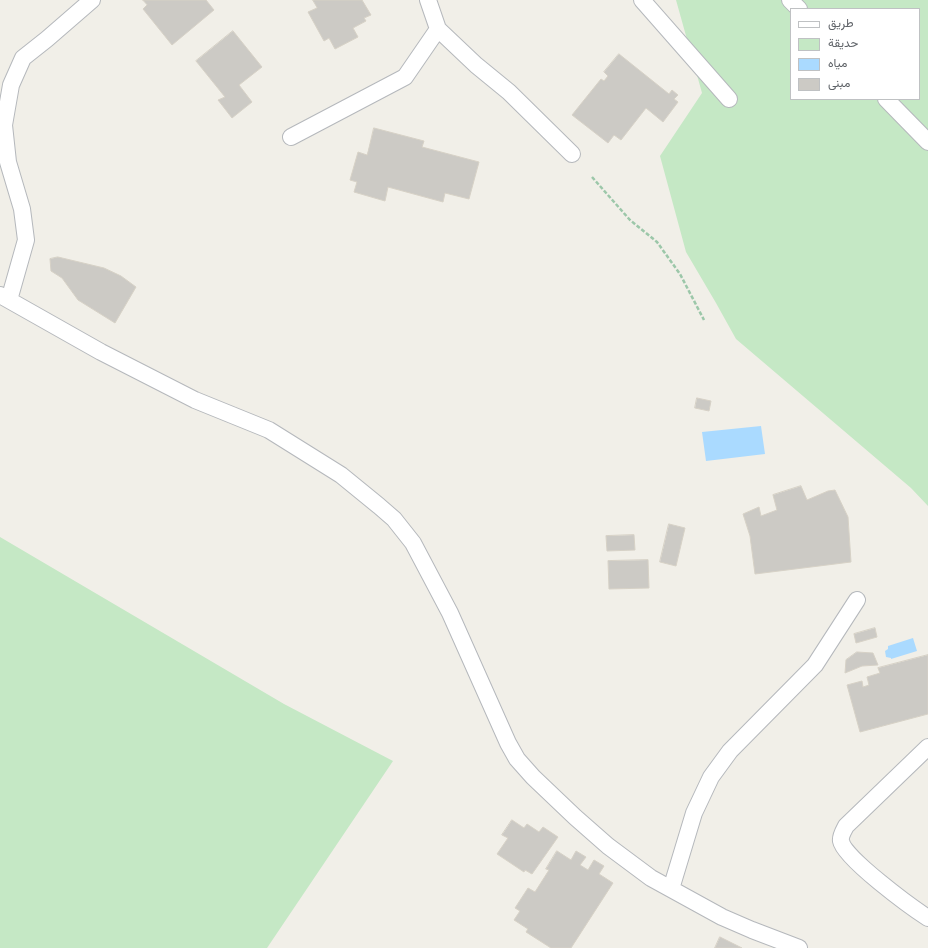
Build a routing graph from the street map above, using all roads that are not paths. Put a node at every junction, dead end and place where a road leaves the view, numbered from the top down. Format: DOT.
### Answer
graph roads {
  1 [pos="92,0"];
  2 [pos="428,0"];
  3 [pos="642,0"];
  4 [pos="790,0"];
  5 [pos="798,8"];
  6 [pos="438,29"];
  7 [pos="729,99"];
  8 [pos="887,100"];
  9 [pos="291,137"];
  10 [pos="928,142"];
  11 [pos="572,154"];
  12 [pos="4,298"];
  13 [pos="857,600"];
  14 [pos="928,747"];
  15 [pos="671,889"];
  16 [pos="928,918"];
  17 [pos="799,948"];
  1 -- 12 [label="street"];
  2 -- 6 [label="street"];
  3 -- 7 [label="street"];
  4 -- 5 [label="street"];
  6 -- 9 [label="street"];
  6 -- 11 [label="street"];
  8 -- 10 [label="street"];
  12 -- 15 [label="street"];
  13 -- 15 [label="street"];
  14 -- 16 [label="street"];
  15 -- 17 [label="street"];
}
